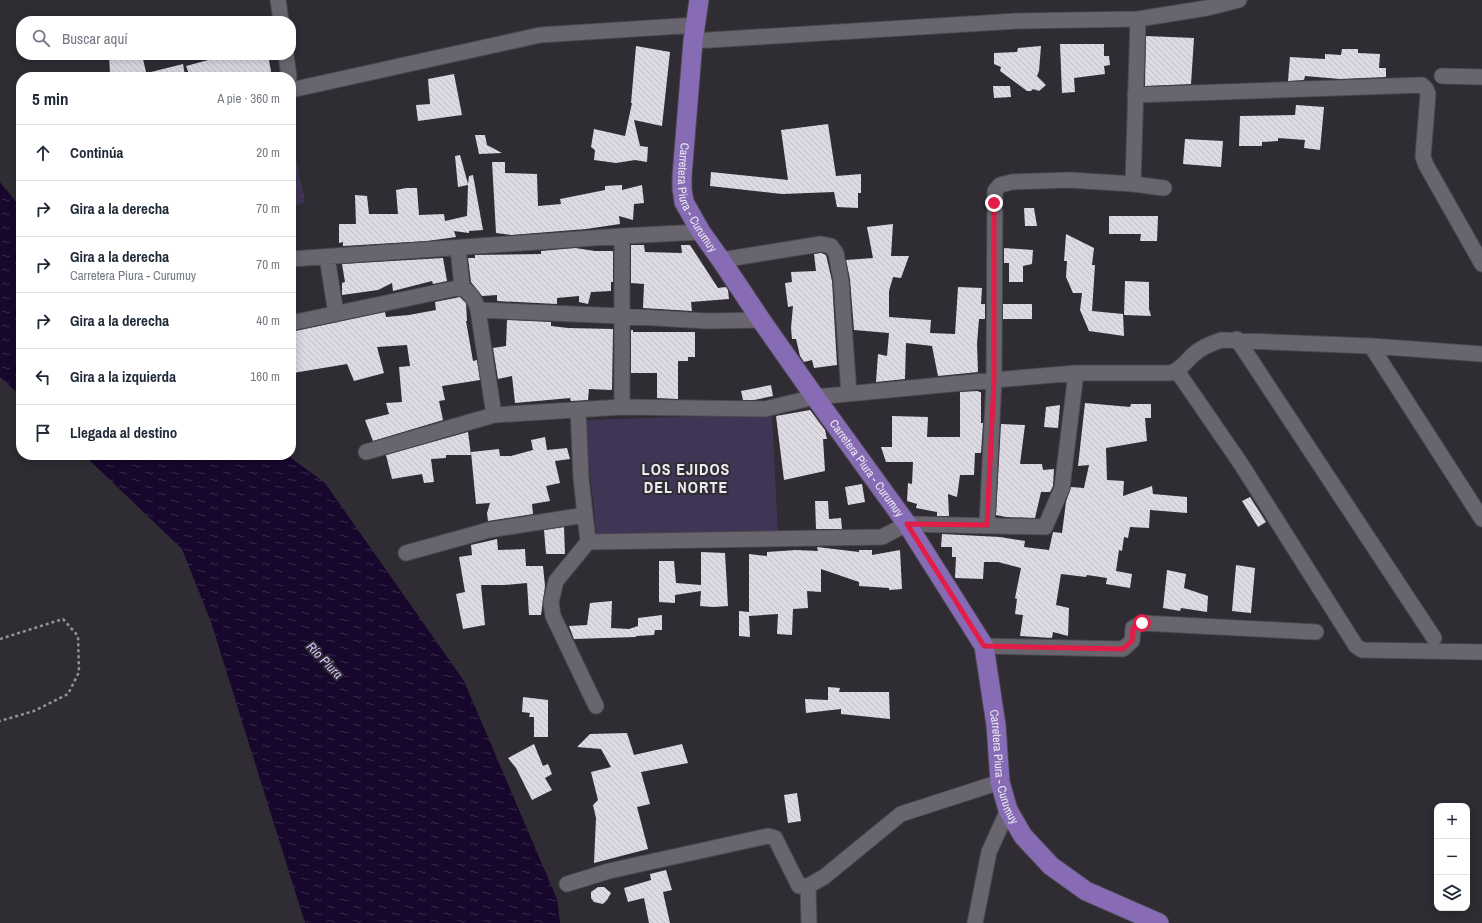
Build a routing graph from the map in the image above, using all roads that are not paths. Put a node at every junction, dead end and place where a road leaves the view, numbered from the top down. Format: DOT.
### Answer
graph roads {
  1 [pos="278,0"];
  2 [pos="699,0"];
  3 [pos="1239,0"];
  4 [pos="280,16"];
  5 [pos="1138,19"];
  6 [pos="695,33"];
  7 [pos="287,60"];
  8 [pos="288,72"];
  9 [pos="1442,76"];
  10 [pos="1482,77"];
  11 [pos="309,86"];
  12 [pos="296,89"];
  13 [pos="296,95"];
  14 [pos="1135,96"];
  15 [pos="1133,184"];
  16 [pos="1164,188"];
  17 [pos="701,232"];
  18 [pos="622,236"];
  19 [pos="458,248"];
  20 [pos="327,257"];
  21 [pos="296,259"];
  22 [pos="721,260"];
  23 [pos="1482,264"];
  24 [pos="462,287"];
  25 [pos="478,310"];
  26 [pos="336,314"];
  27 [pos="622,316"];
  28 [pos="761,320"];
  29 [pos="296,322"];
  30 [pos="1236,339"];
  31 [pos="1371,346"];
  32 [pos="1482,354"];
  33 [pos="1177,371"];
  34 [pos="1076,373"];
  35 [pos="994,380"];
  36 [pos="849,394"];
  37 [pos="815,397"];
  38 [pos="622,407"];
  39 [pos="578,410"];
  40 [pos="494,415"];
  41 [pos="366,452"];
  42 [pos="585,515"];
  43 [pos="1482,519"];
  44 [pos="907,524"];
  45 [pos="987,525"];
  46 [pos="588,542"];
  47 [pos="406,553"];
  48 [pos="1316,632"];
  49 [pos="1434,638"];
  50 [pos="984,646"];
  51 [pos="1482,652"];
  52 [pos="596,706"];
  53 [pos="1000,782"];
  54 [pos="1008,810"];
  55 [pos="567,884"];
  56 [pos="808,886"];
  57 [pos="809,923"];
  58 [pos="975,923"];
  59 [pos="1159,923"];
  1 -- 4 [label="street"];
  2 -- 6 [label="main road, Carretera Piura - Curumuy"];
  3 -- 5 [label="street"];
  5 -- 6 [label="street"];
  5 -- 14 [label="street"];
  6 -- 11 [label="street"];
  6 -- 17 [label="main road, Carretera Piura - Curumuy"];
  7 -- 8 [label="street"];
  9 -- 10 [label="street"];
  11 -- 12 [label="street"];
  11 -- 13 [label="street"];
  14 -- 15 [label="street"];
  14 -- 23 [label="street"];
  15 -- 16 [label="street"];
  15 -- 35 [label="street"];
  17 -- 18 [label="street"];
  17 -- 22 [label="main road, Carretera Piura - Curumuy"];
  18 -- 19 [label="street"];
  18 -- 27 [label="street"];
  19 -- 20 [label="street"];
  19 -- 24 [label="street"];
  20 -- 21 [label="street"];
  20 -- 26 [label="street"];
  22 -- 28 [label="main road, Carretera Piura - Curumuy"];
  22 -- 36 [label="street"];
  24 -- 25 [label="street"];
  24 -- 26 [label="street"];
  25 -- 27 [label="street"];
  25 -- 40 [label="street"];
  26 -- 29 [label="street"];
  27 -- 28 [label="street"];
  27 -- 38 [label="street"];
  28 -- 37 [label="main road, Carretera Piura - Curumuy"];
  30 -- 31 [label="street"];
  30 -- 33 [label="street"];
  30 -- 49 [label="street"];
  31 -- 32 [label="street"];
  31 -- 43 [label="street"];
  33 -- 34 [label="street"];
  33 -- 51 [label="street"];
  34 -- 35 [label="street"];
  34 -- 45 [label="street"];
  35 -- 36 [label="street"];
  35 -- 45 [label="street"];
  36 -- 37 [label="street"];
  37 -- 38 [label="street"];
  37 -- 44 [label="main road, Carretera Piura - Curumuy"];
  38 -- 39 [label="street"];
  39 -- 40 [label="street"];
  39 -- 42 [label="street"];
  40 -- 41 [label="street"];
  42 -- 46 [label="street"];
  42 -- 47 [label="street"];
  44 -- 45 [label="street"];
  44 -- 46 [label="street"];
  44 -- 50 [label="main road, Carretera Piura - Curumuy"];
  46 -- 52 [label="street"];
  48 -- 50 [label="street"];
  50 -- 53 [label="main road, Carretera Piura - Curumuy"];
  53 -- 54 [label="main road, Carretera Piura - Curumuy"];
  53 -- 56 [label="street"];
  54 -- 58 [label="street"];
  54 -- 59 [label="main road, Carretera Piura - Curumuy"];
  55 -- 56 [label="street"];
  56 -- 57 [label="street"];
}
